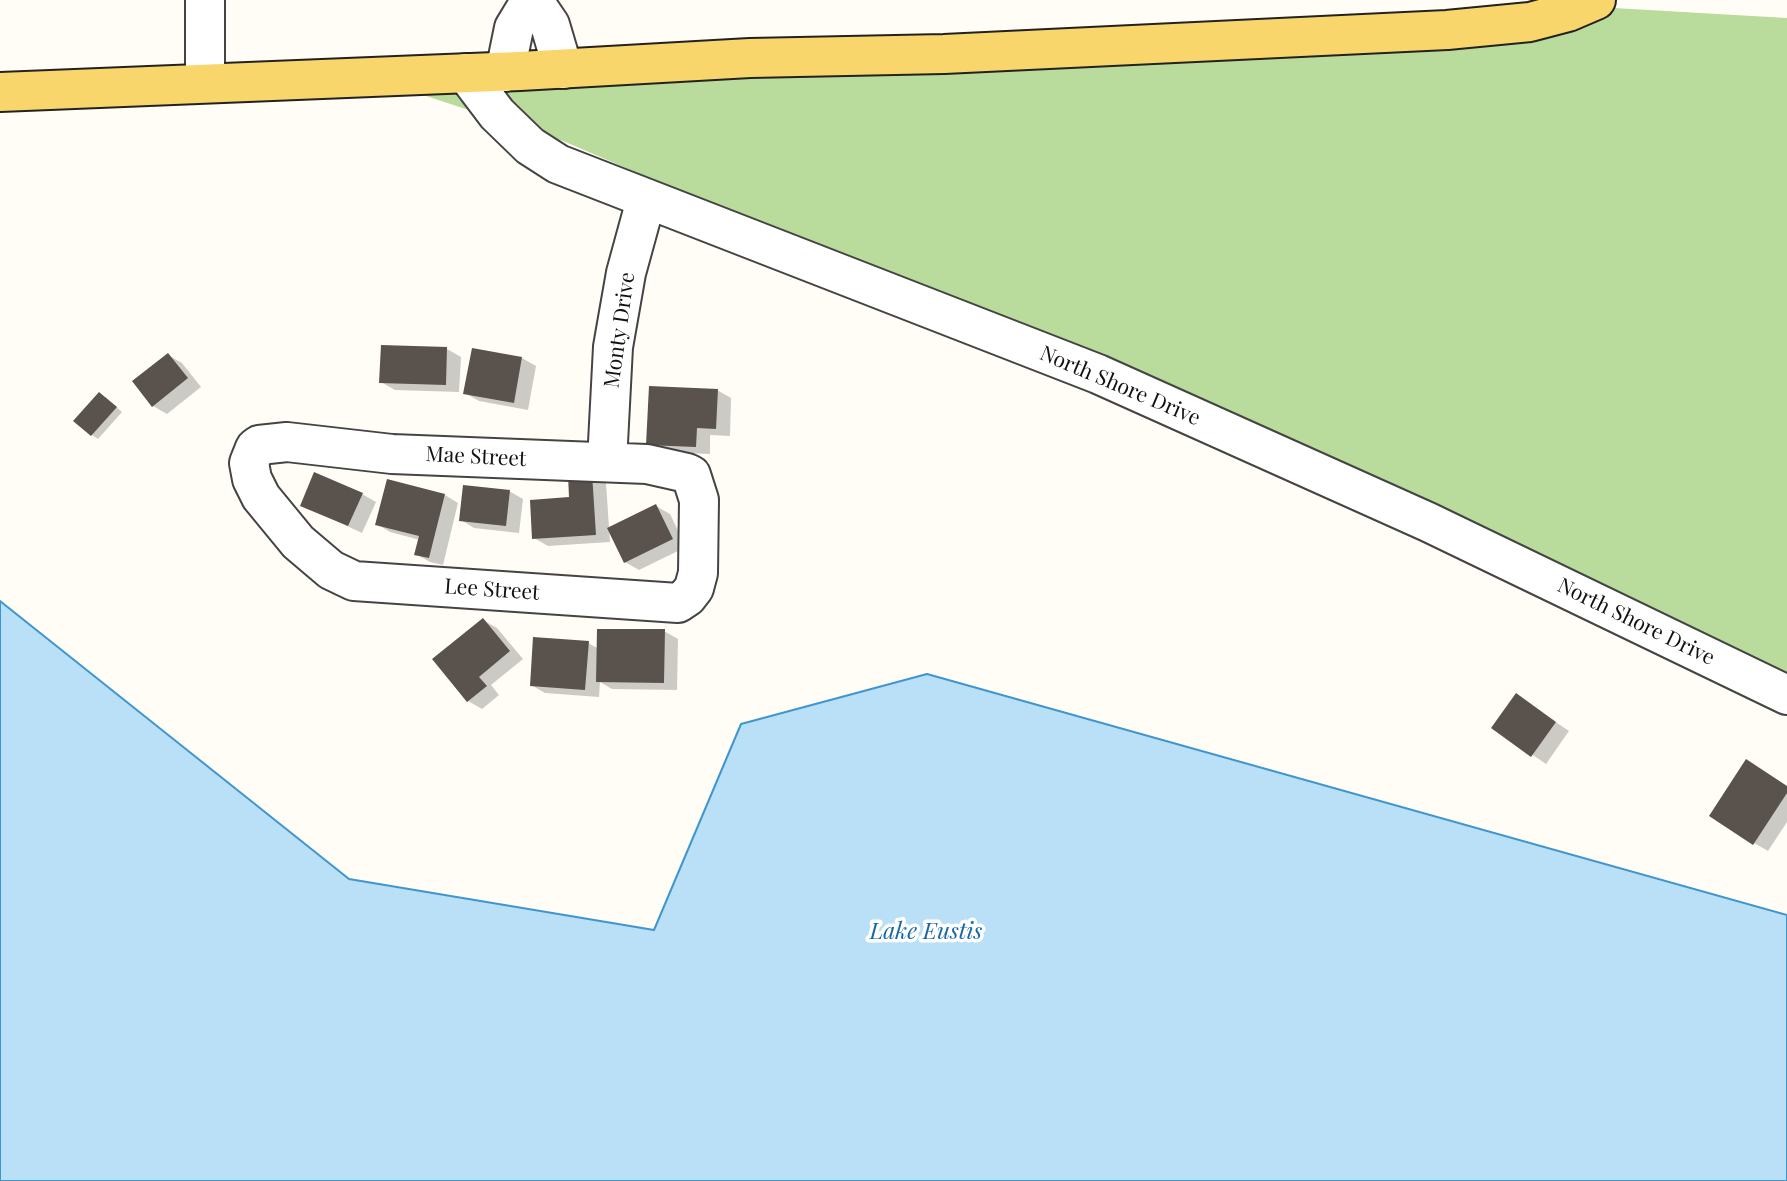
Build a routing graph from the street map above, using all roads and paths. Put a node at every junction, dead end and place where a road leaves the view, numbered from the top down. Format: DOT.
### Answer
graph roads {
  1 [pos="205,0"];
  2 [pos="532,0"];
  3 [pos="1596,0"];
  4 [pos="563,69"];
  5 [pos="505,72"];
  6 [pos="466,73"];
  7 [pos="205,83"];
  8 [pos="0,92"];
  9 [pos="646,200"];
  10 [pos="260,445"];
  11 [pos="607,461"];
  12 [pos="691,475"];
  13 [pos="1787,695"];
  1 -- 7 [label="street"];
  2 -- 4 [label="street"];
  2 -- 5 [label="street"];
  3 -- 4 [label="main road"];
  4 -- 5 [label="main road"];
  5 -- 6 [label="main road"];
  6 -- 7 [label="main road"];
  6 -- 9 [label="street, North Shore Drive"];
  7 -- 8 [label="main road"];
  9 -- 11 [label="street, Monty Drive"];
  9 -- 13 [label="street, North Shore Drive"];
  10 -- 11 [label="street, Mae Street"];
  10 -- 12 [label="street, Lee Street"];
  11 -- 12 [label="street, Mae Street"];
}
